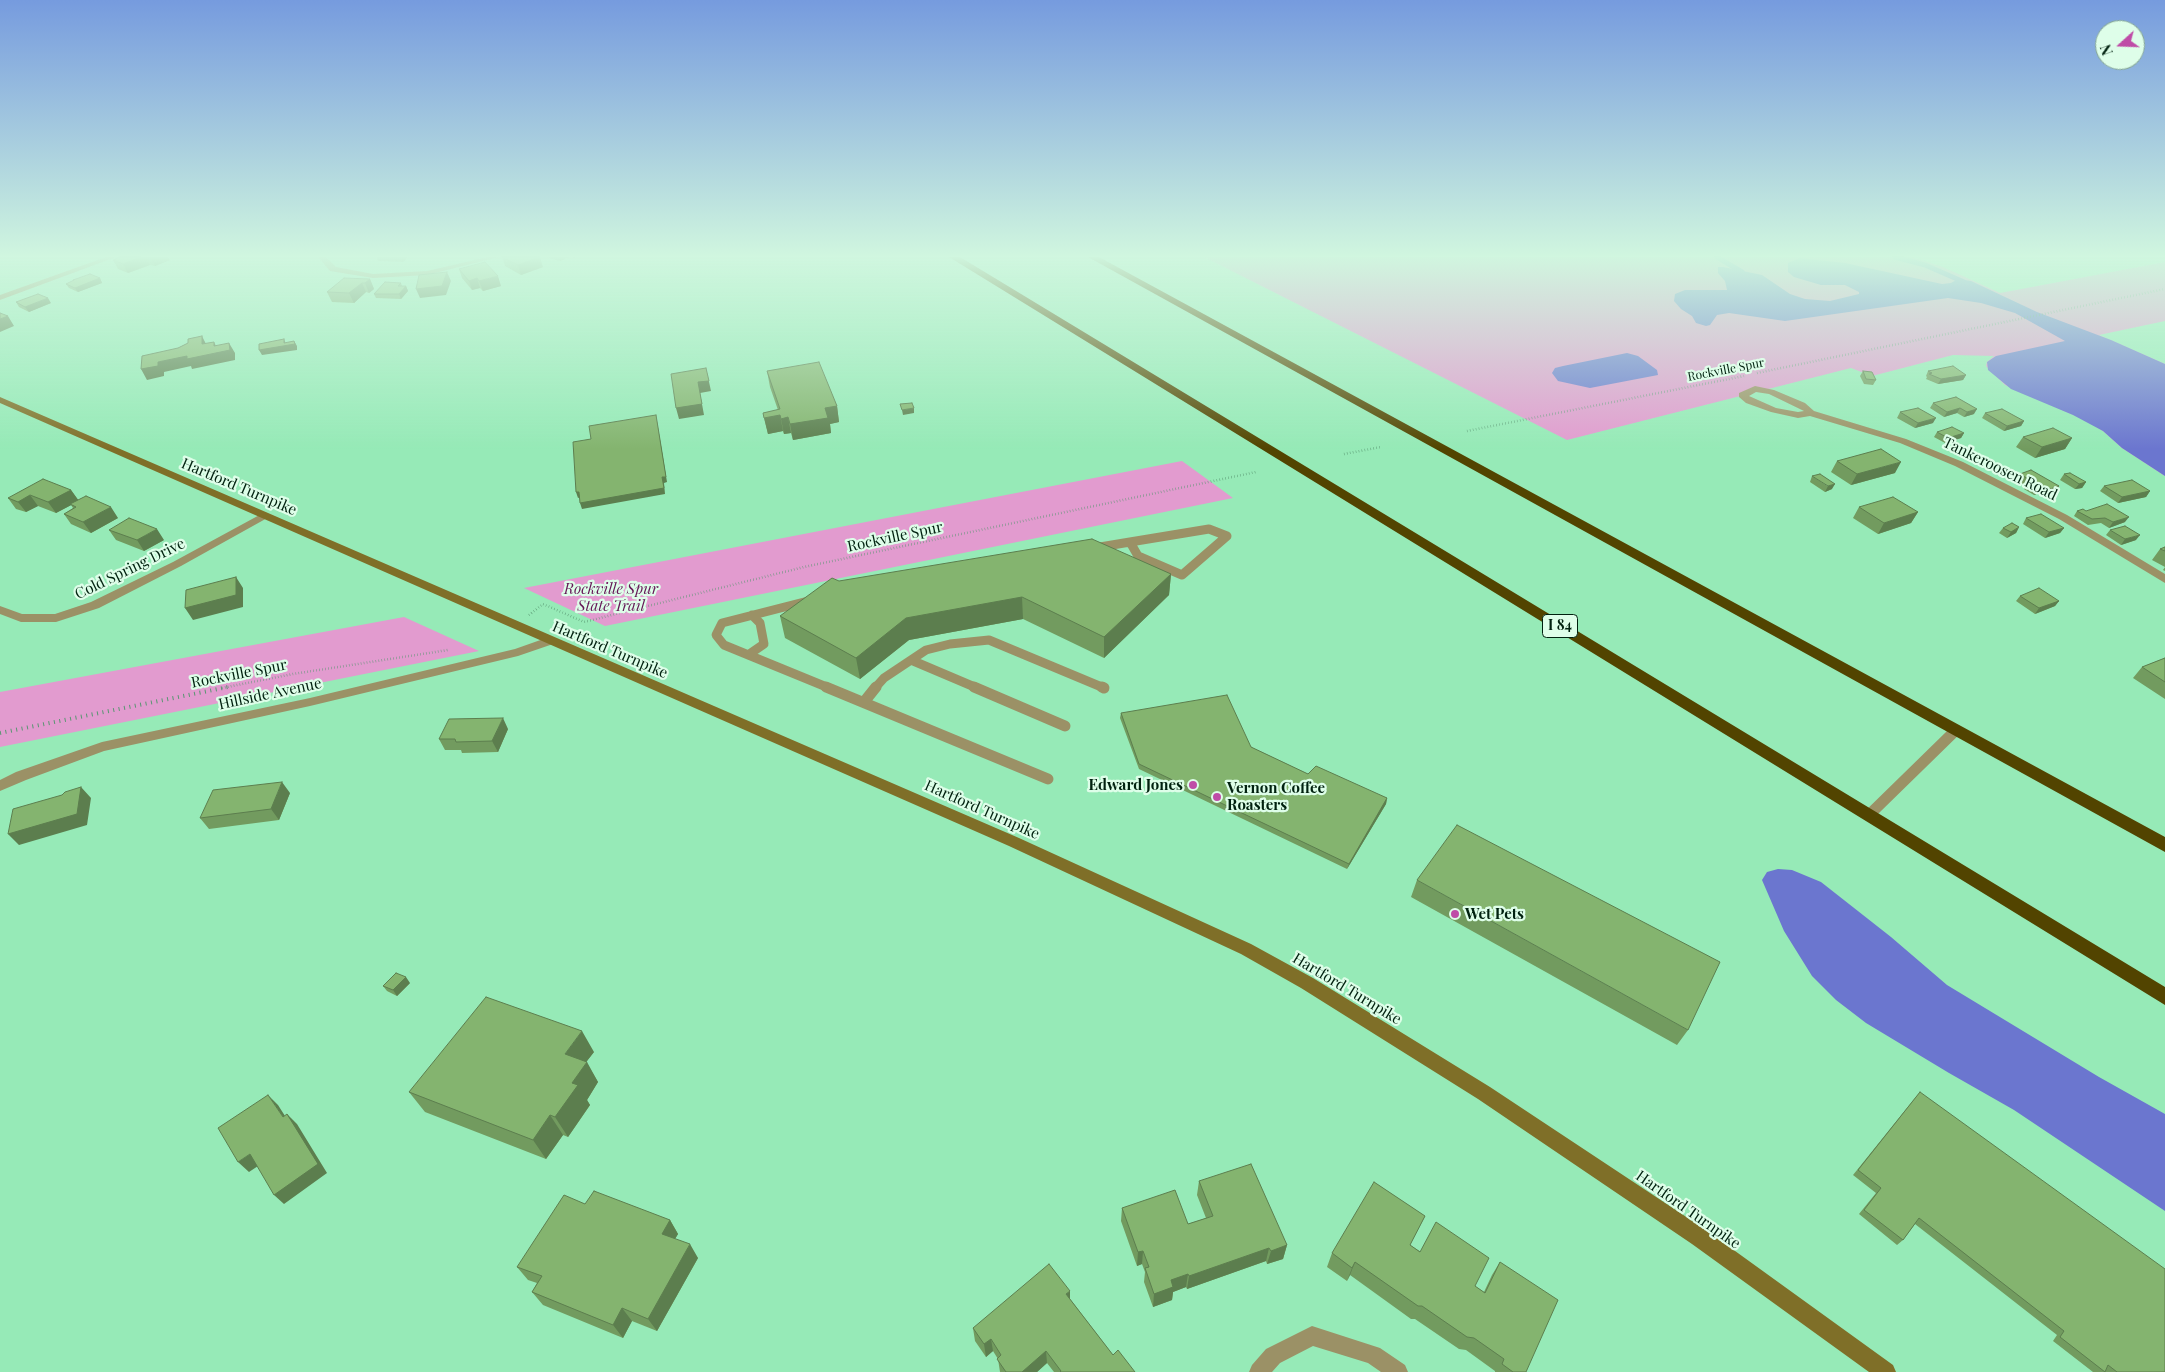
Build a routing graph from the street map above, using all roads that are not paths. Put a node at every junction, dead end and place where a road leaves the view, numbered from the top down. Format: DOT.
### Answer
graph roads {
  1 [pos="1059,321"];
  2 [pos="1210,321"];
  3 [pos="0,400"];
  4 [pos="1810,413"];
  5 [pos="266,515"];
  6 [pos="1130,542"];
  7 [pos="1081,550"];
  8 [pos="2165,579"];
  9 [pos="819,598"];
  10 [pos="0,610"];
  11 [pos="752,615"];
  12 [pos="549,641"];
  13 [pos="748,655"];
  14 [pos="911,660"];
  15 [pos="1104,688"];
  16 [pos="864,702"];
  17 [pos="1065,726"];
  18 [pos="1956,730"];
  19 [pos="1048,779"];
  20 [pos="0,786"];
  21 [pos="1869,815"];
  22 [pos="2165,845"];
  23 [pos="2165,997"];
  24 [pos="1259,1372"];
  25 [pos="1398,1372"];
  26 [pos="1886,1372"];
  1 -- 21 [label="highway, I 84"];
  2 -- 18 [label="highway"];
  3 -- 5 [label="main road, Hartford Turnpike"];
  4 -- 4 [label="street, Tankeroosen Road"];
  4 -- 8 [label="street, Tankeroosen Road"];
  5 -- 10 [label="street, Cold Spring Drive"];
  5 -- 12 [label="main road, Hartford Turnpike"];
  6 -- 6 [label="lane"];
  6 -- 7 [label="lane"];
  9 -- 11 [label="lane"];
  11 -- 13 [label="lane"];
  11 -- 13 [label="lane"];
  12 -- 20 [label="street, Hillside Avenue"];
  12 -- 26 [label="main road, Hartford Turnpike"];
  13 -- 16 [label="lane"];
  14 -- 15 [label="lane"];
  14 -- 16 [label="lane"];
  14 -- 17 [label="lane"];
  16 -- 19 [label="lane"];
  18 -- 21 [label="lane"];
  18 -- 22 [label="highway"];
  21 -- 23 [label="highway, I 84"];
  24 -- 25 [label="street"];
}
